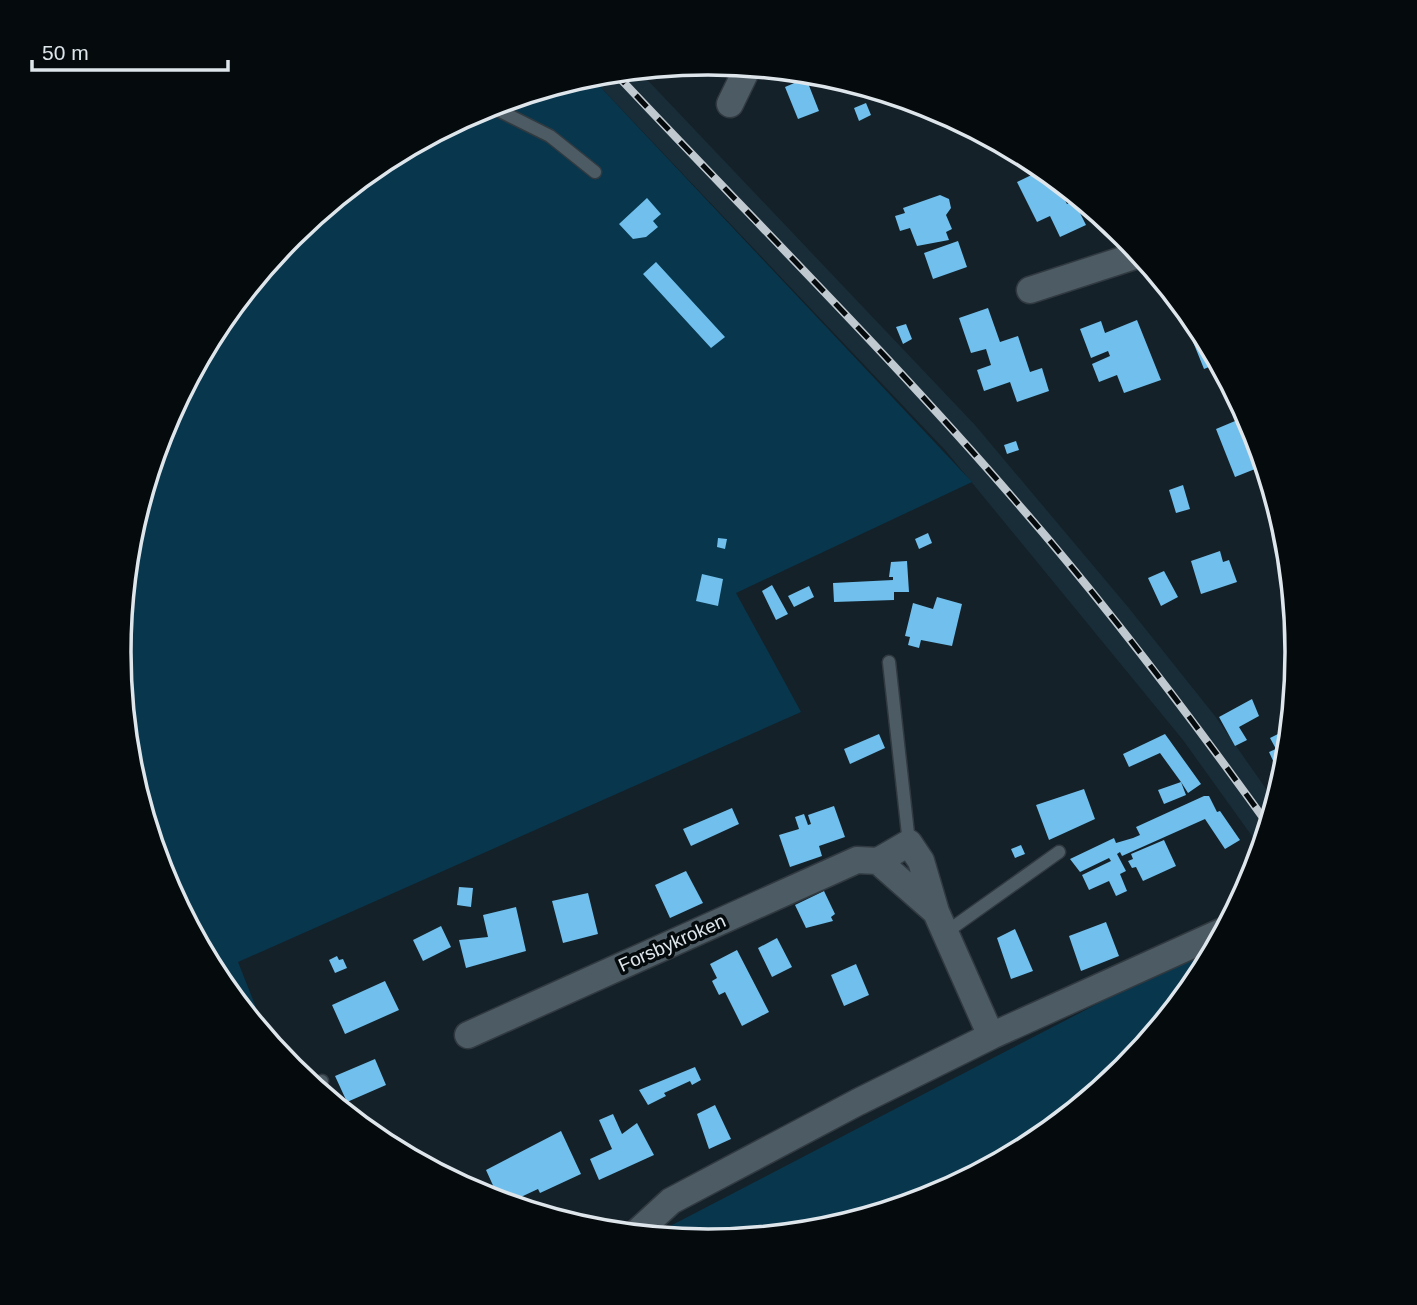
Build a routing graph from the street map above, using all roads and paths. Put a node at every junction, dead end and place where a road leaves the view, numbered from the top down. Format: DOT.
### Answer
graph roads {
  1 [pos="744,76"];
  2 [pos="730,104"];
  3 [pos="504,113"];
  4 [pos="595,172"];
  5 [pos="1129,258"];
  6 [pos="1030,290"];
  7 [pos="890,662"];
  8 [pos="909,843"];
  9 [pos="1059,852"];
  10 [pos="878,862"];
  11 [pos="941,923"];
  12 [pos="1210,937"];
  13 [pos="468,1035"];
  14 [pos="991,1036"];
  15 [pos="644,1226"];
  1 -- 2 [label="street"];
  3 -- 4 [label="lane"];
  5 -- 6 [label="street"];
  7 -- 8 [label="lane"];
  8 -- 10 [label="street, Forsbykroken"];
  8 -- 11 [label="street"];
  9 -- 11 [label="lane"];
  10 -- 11 [label="street"];
  10 -- 13 [label="street, Forsbykroken"];
  11 -- 14 [label="street"];
  12 -- 14 [label="street"];
  14 -- 15 [label="street"];
}
